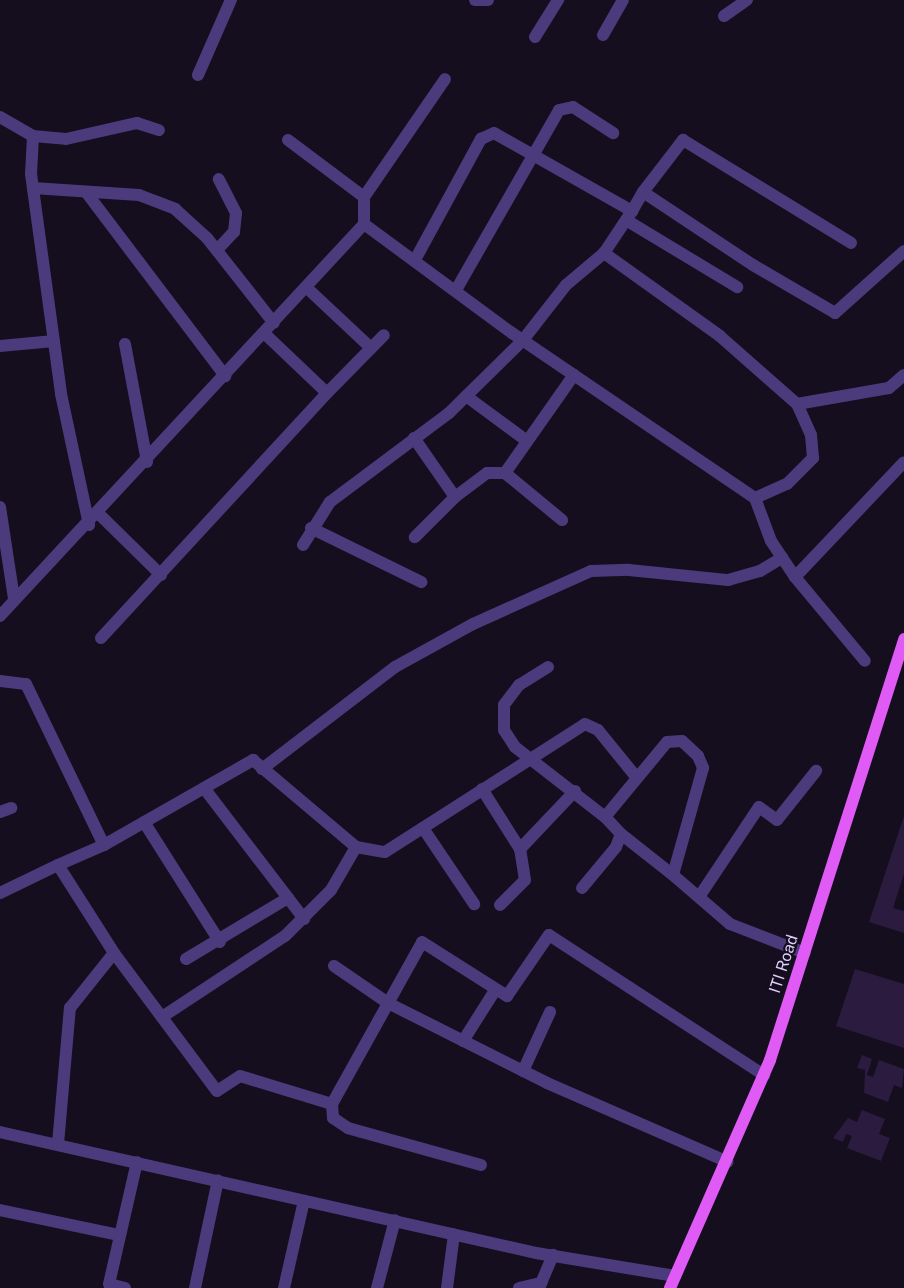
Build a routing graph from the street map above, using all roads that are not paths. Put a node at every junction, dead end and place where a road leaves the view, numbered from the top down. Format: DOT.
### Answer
graph roads {
  1 [pos="232,0"];
  2 [pos="475,0"];
  3 [pos="488,0"];
  4 [pos="558,0"];
  5 [pos="623,0"];
  6 [pos="747,0"];
  7 [pos="724,16"];
  8 [pos="603,36"];
  9 [pos="535,37"];
  10 [pos="198,74"];
  11 [pos="445,79"];
  12 [pos="0,117"];
  13 [pos="159,130"];
  14 [pos="613,132"];
  15 [pos="33,136"];
  16 [pos="288,140"];
  17 [pos="532,154"];
  18 [pos="219,179"];
  19 [pos="33,188"];
  20 [pos="86,192"];
  21 [pos="642,192"];
  22 [pos="364,197"];
  23 [pos="629,215"];
  24 [pos="364,224"];
  25 [pos="851,243"];
  26 [pos="216,250"];
  27 [pos="904,251"];
  28 [pos="604,253"];
  29 [pos="416,258"];
  30 [pos="307,288"];
  31 [pos="737,288"];
  32 [pos="456,290"];
  33 [pos="274,322"];
  34 [pos="264,333"];
  35 [pos="384,335"];
  36 [pos="523,340"];
  37 [pos="54,341"];
  38 [pos="125,344"];
  39 [pos="0,346"];
  40 [pos="371,348"];
  41 [pos="574,374"];
  42 [pos="904,375"];
  43 [pos="226,376"];
  44 [pos="327,393"];
  45 [pos="466,396"];
  46 [pos="797,404"];
  47 [pos="414,438"];
  48 [pos="527,441"];
  49 [pos="146,462"];
  50 [pos="904,462"];
  51 [pos="505,474"];
  52 [pos="455,496"];
  53 [pos="755,498"];
  54 [pos="0,507"];
  55 [pos="99,514"];
  56 [pos="562,520"];
  57 [pos="89,525"];
  58 [pos="311,528"];
  59 [pos="415,537"];
  60 [pos="303,545"];
  61 [pos="782,558"];
  62 [pos="161,575"];
  63 [pos="795,577"];
  64 [pos="421,582"];
  65 [pos="14,599"];
  66 [pos="0,616"];
  67 [pos="101,638"];
  68 [pos="904,639"];
  69 [pos="865,661"];
  70 [pos="548,667"];
  71 [pos="0,681"];
  72 [pos="529,759"];
  73 [pos="262,768"];
  74 [pos="816,771"];
  75 [pos="637,778"];
  76 [pos="204,788"];
  77 [pos="482,789"];
  78 [pos="575,791"];
  79 [pos="605,817"];
  80 [pos="144,822"];
  81 [pos="423,828"];
  82 [pos="621,834"];
  83 [pos="104,845"];
  84 [pos="356,847"];
  85 [pos="520,849"];
  86 [pos="58,865"];
  87 [pos="673,875"];
  88 [pos="582,888"];
  89 [pos="0,893"];
  90 [pos="698,897"];
  91 [pos="288,898"];
  92 [pos="474,904"];
  93 [pos="500,905"];
  94 [pos="304,919"];
  95 [pos="220,942"];
  96 [pos="804,953"];
  97 [pos="114,954"];
  98 [pos="186,959"];
  99 [pos="334,966"];
  100 [pos="494,992"];
  101 [pos="388,1003"];
  102 [pos="550,1012"];
  103 [pos="162,1017"];
  104 [pos="463,1041"];
  105 [pos="523,1071"];
  106 [pos="764,1075"];
  107 [pos="332,1104"];
  108 [pos="0,1132"];
  109 [pos="58,1144"];
  110 [pos="137,1162"];
  111 [pos="728,1162"];
  112 [pos="481,1165"];
  113 [pos="218,1180"];
  114 [pos="304,1201"];
  115 [pos="0,1210"];
  116 [pos="395,1220"];
  117 [pos="454,1234"];
  118 [pos="119,1235"];
  119 [pos="553,1254"];
  120 [pos="672,1282"];
  121 [pos="108,1286"];
  122 [pos="540,1286"];
  123 [pos="125,1288"];
  124 [pos="195,1288"];
  125 [pos="284,1288"];
  126 [pos="377,1288"];
  127 [pos="447,1288"];
  128 [pos="519,1288"];
  1 -- 10 [label="street"];
  2 -- 3 [label="street"];
  4 -- 9 [label="street"];
  5 -- 8 [label="street"];
  6 -- 7 [label="street"];
  11 -- 22 [label="street"];
  12 -- 15 [label="street"];
  13 -- 15 [label="street"];
  14 -- 17 [label="street"];
  15 -- 19 [label="street"];
  16 -- 22 [label="street"];
  17 -- 23 [label="street"];
  17 -- 29 [label="street"];
  17 -- 32 [label="street"];
  18 -- 26 [label="street"];
  19 -- 20 [label="street"];
  19 -- 37 [label="street"];
  20 -- 26 [label="street"];
  20 -- 43 [label="street"];
  21 -- 23 [label="street"];
  21 -- 25 [label="street"];
  21 -- 27 [label="street"];
  22 -- 24 [label="street"];
  23 -- 28 [label="street"];
  23 -- 31 [label="street"];
  24 -- 29 [label="street"];
  24 -- 30 [label="street"];
  26 -- 33 [label="street"];
  28 -- 36 [label="street"];
  28 -- 46 [label="street"];
  29 -- 32 [label="street"];
  30 -- 33 [label="street"];
  30 -- 40 [label="street"];
  32 -- 36 [label="street"];
  33 -- 34 [label="street"];
  34 -- 43 [label="street"];
  34 -- 44 [label="street"];
  35 -- 40 [label="street"];
  36 -- 41 [label="street"];
  36 -- 45 [label="street"];
  37 -- 39 [label="street"];
  37 -- 57 [label="street"];
  38 -- 49 [label="street"];
  40 -- 44 [label="street"];
  41 -- 48 [label="street"];
  41 -- 53 [label="street"];
  42 -- 46 [label="street"];
  43 -- 49 [label="street"];
  44 -- 62 [label="street"];
  45 -- 47 [label="street"];
  45 -- 48 [label="street"];
  46 -- 53 [label="street"];
  47 -- 52 [label="street"];
  47 -- 58 [label="street"];
  48 -- 51 [label="street"];
  49 -- 55 [label="street"];
  50 -- 63 [label="street"];
  51 -- 52 [label="street"];
  51 -- 56 [label="street"];
  52 -- 59 [label="street"];
  53 -- 61 [label="street"];
  54 -- 65 [label="street"];
  55 -- 57 [label="street"];
  55 -- 62 [label="street"];
  57 -- 65 [label="street"];
  58 -- 60 [label="street"];
  58 -- 64 [label="street"];
  61 -- 63 [label="street"];
  61 -- 73 [label="street"];
  62 -- 67 [label="street"];
  63 -- 69 [label="street"];
  65 -- 66 [label="street"];
  68 -- 96 [label="main road, ITI Road"];
  70 -- 72 [label="street"];
  71 -- 83 [label="street"];
  72 -- 75 [label="street"];
  72 -- 77 [label="street"];
  72 -- 78 [label="street"];
  73 -- 76 [label="street"];
  73 -- 84 [label="street"];
  74 -- 90 [label="street"];
  75 -- 79 [label="street"];
  75 -- 87 [label="street"];
  76 -- 80 [label="street"];
  76 -- 91 [label="street"];
  77 -- 81 [label="street"];
  77 -- 85 [label="street"];
  78 -- 79 [label="street"];
  78 -- 85 [label="street"];
  79 -- 82 [label="street"];
  80 -- 83 [label="street"];
  80 -- 95 [label="street"];
  81 -- 84 [label="street"];
  81 -- 92 [label="street"];
  82 -- 87 [label="street"];
  82 -- 88 [label="street"];
  83 -- 86 [label="street"];
  84 -- 94 [label="street"];
  85 -- 93 [label="street"];
  86 -- 89 [label="street"];
  86 -- 97 [label="street"];
  87 -- 90 [label="street"];
  90 -- 96 [label="street"];
  91 -- 94 [label="street"];
  91 -- 95 [label="street"];
  94 -- 103 [label="street"];
  95 -- 98 [label="street"];
  96 -- 106 [label="main road, ITI Road"];
  97 -- 103 [label="street"];
  97 -- 109 [label="street"];
  99 -- 101 [label="street"];
  100 -- 101 [label="street"];
  100 -- 104 [label="street"];
  100 -- 106 [label="street"];
  101 -- 104 [label="street"];
  101 -- 107 [label="street"];
  102 -- 105 [label="street"];
  103 -- 107 [label="street"];
  104 -- 105 [label="street"];
  105 -- 111 [label="street"];
  106 -- 111 [label="main road, ITI Road"];
  107 -- 112 [label="street"];
  108 -- 109 [label="street"];
  109 -- 110 [label="street"];
  110 -- 113 [label="street"];
  110 -- 118 [label="street"];
  111 -- 120 [label="main road, ITI Road"];
  113 -- 114 [label="street"];
  113 -- 124 [label="street"];
  114 -- 116 [label="street"];
  114 -- 125 [label="street"];
  115 -- 118 [label="street"];
  116 -- 117 [label="street"];
  116 -- 126 [label="street"];
  117 -- 119 [label="street"];
  117 -- 127 [label="street"];
  118 -- 121 [label="street"];
  119 -- 120 [label="street"];
  119 -- 122 [label="street"];
  121 -- 123 [label="street"];
  122 -- 128 [label="street"];
}
